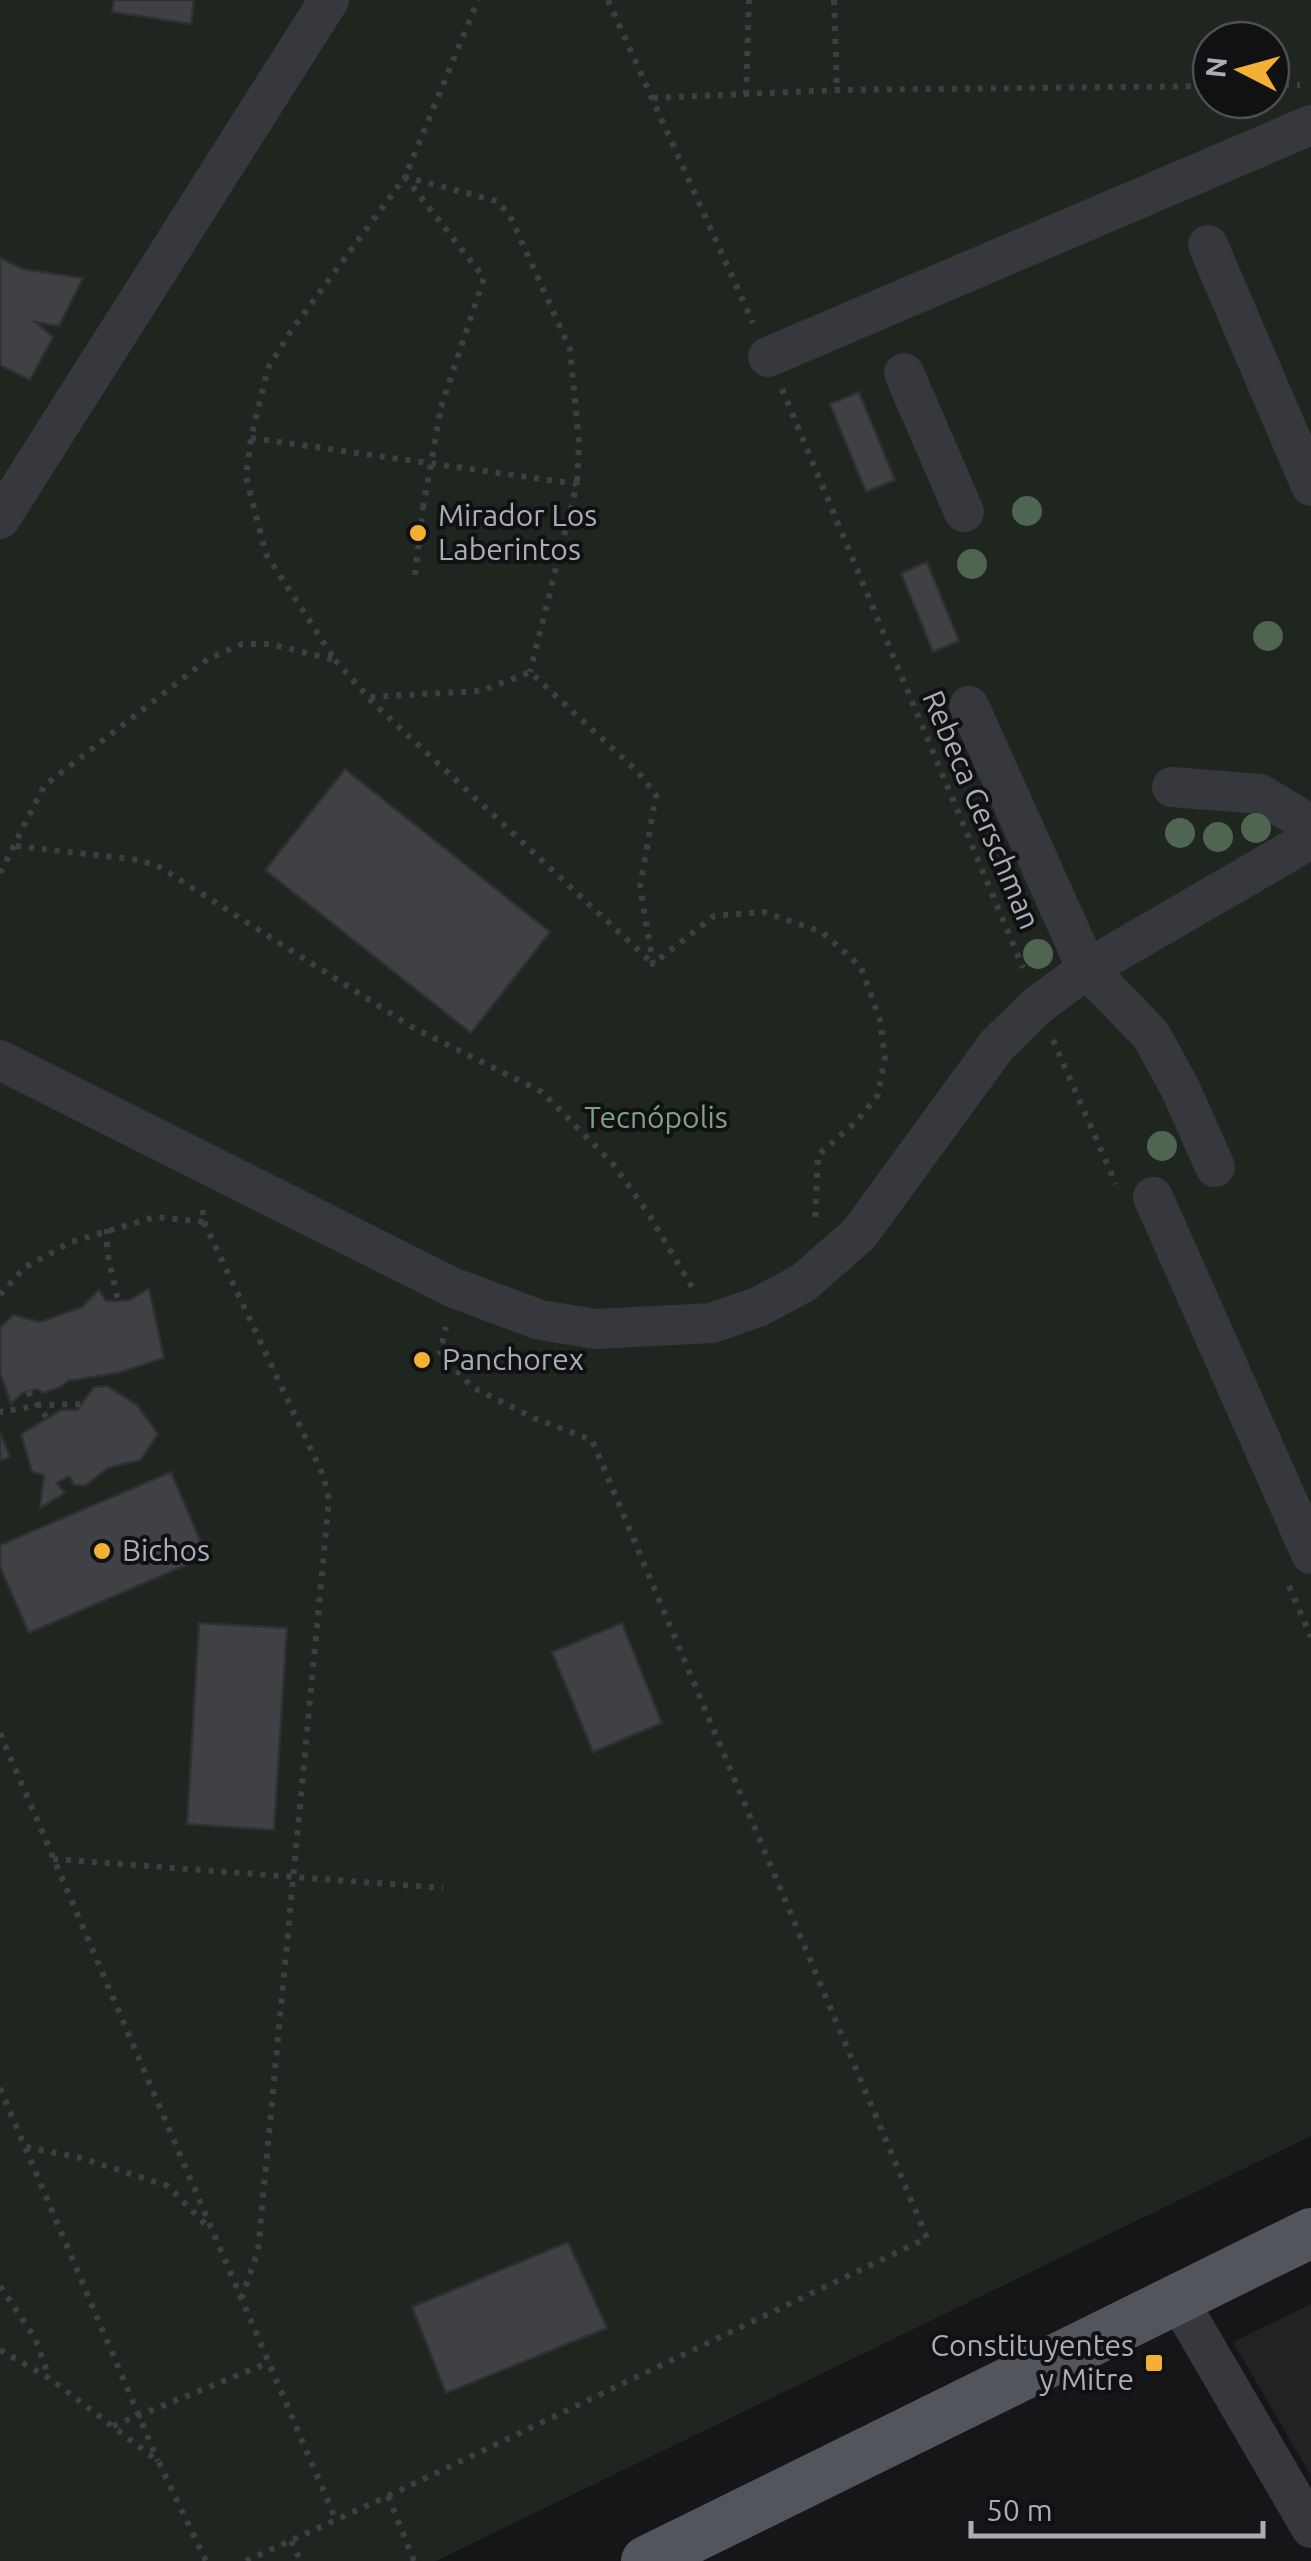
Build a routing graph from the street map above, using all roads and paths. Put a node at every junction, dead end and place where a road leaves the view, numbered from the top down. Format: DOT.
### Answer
graph roads {
  1 [pos="329,0"];
  2 [pos="478,0"];
  3 [pos="608,0"];
  4 [pos="749,0"];
  5 [pos="834,0"];
  6 [pos="1191,86"];
  7 [pos="837,90"];
  8 [pos="746,94"];
  9 [pos="653,98"];
  10 [pos="1311,126"];
  11 [pos="405,177"];
  12 [pos="1208,245"];
  13 [pos="768,357"];
  14 [pos="904,374"];
  15 [pos="251,438"];
  16 [pos="577,484"];
  17 [pos="1311,486"];
  18 [pos="964,512"];
  19 [pos="0,519"];
  20 [pos="416,575"];
  21 [pos="335,660"];
  22 [pos="530,672"];
  23 [pos="368,698"];
  24 [pos="969,706"];
  25 [pos="1172,787"];
  26 [pos="1311,825"];
  27 [pos="1311,840"];
  28 [pos="16,846"];
  29 [pos="0,873"];
  30 [pos="653,964"];
  31 [pos="1087,969"];
  32 [pos="1038,1005"];
  33 [pos="0,1060"];
  34 [pos="196,1161"];
  35 [pos="1215,1167"];
  36 [pos="1135,1191"];
  37 [pos="204,1222"];
  38 [pos="107,1229"];
  39 [pos="800,1233"];
  40 [pos="690,1285"];
  41 [pos="454,1288"];
  42 [pos="0,1294"];
  43 [pos="118,1301"];
  44 [pos="710,1303"];
  45 [pos="28,1392"];
  46 [pos="82,1404"];
  47 [pos="40,1405"];
  48 [pos="0,1412"];
  49 [pos="47,1418"];
  50 [pos="1299,1569"];
  51 [pos="1311,1638"];
  52 [pos="0,1733"];
  53 [pos="53,1859"];
  54 [pos="296,1876"];
  55 [pos="442,1888"];
  56 [pos="0,2088"];
  57 [pos="13,2118"];
  58 [pos="0,2124"];
  59 [pos="26,2147"];
  60 [pos="214,2232"];
  61 [pos="1311,2233"];
  62 [pos="0,2286"];
  63 [pos="242,2297"];
  64 [pos="1177,2298"];
  65 [pos="0,2350"];
  66 [pos="270,2362"];
  67 [pos="49,2378"];
  68 [pos="140,2416"];
  69 [pos="112,2426"];
  70 [pos="158,2461"];
  71 [pos="388,2496"];
  72 [pos="336,2520"];
  73 [pos="1311,2528"];
  74 [pos="291,2541"];
  75 [pos="206,2561"];
  76 [pos="246,2561"];
  77 [pos="301,2561"];
  78 [pos="414,2561"];
  79 [pos="646,2561"];
  1 -- 19 [label="street"];
  2 -- 11 [label="path"];
  3 -- 9 [label="path, Rebeca Gerschman"];
  4 -- 8 [label="path"];
  5 -- 7 [label="path"];
  6 -- 7 [label="path"];
  7 -- 8 [label="path"];
  8 -- 9 [label="path"];
  9 -- 13 [label="path, Rebeca Gerschman"];
  10 -- 13 [label="street"];
  11 -- 15 [label="path"];
  11 -- 16 [label="path"];
  11 -- 20 [label="path, bridge"];
  12 -- 17 [label="street"];
  13 -- 32 [label="path, Rebeca Gerschman"];
  14 -- 18 [label="street"];
  15 -- 16 [label="path"];
  15 -- 21 [label="path"];
  16 -- 22 [label="path"];
  21 -- 23 [label="path"];
  21 -- 28 [label="path"];
  22 -- 23 [label="path"];
  22 -- 30 [label="path"];
  23 -- 30 [label="path"];
  24 -- 31 [label="street"];
  25 -- 26 [label="street"];
  27 -- 31 [label="street"];
  28 -- 29 [label="path"];
  28 -- 40 [label="path"];
  30 -- 39 [label="path"];
  31 -- 32 [label="street"];
  31 -- 35 [label="street"];
  32 -- 36 [label="path, Rebeca Gerschman"];
  32 -- 44 [label="street"];
  33 -- 34 [label="street"];
  34 -- 37 [label="path"];
  34 -- 41 [label="street"];
  36 -- 50 [label="street"];
  37 -- 38 [label="path"];
  37 -- 54 [label="path"];
  38 -- 42 [label="path"];
  38 -- 43 [label="path"];
  40 -- 44 [label="path"];
  40 -- 44 [label="path"];
  41 -- 44 [label="street"];
  41 -- 71 [label="path"];
  45 -- 47 [label="path"];
  46 -- 47 [label="path"];
  47 -- 48 [label="path"];
  47 -- 49 [label="path"];
  50 -- 51 [label="path"];
  52 -- 53 [label="path"];
  53 -- 54 [label="path"];
  53 -- 60 [label="path"];
  54 -- 55 [label="path"];
  54 -- 63 [label="path"];
  56 -- 57 [label="path"];
  57 -- 58 [label="path"];
  57 -- 59 [label="path"];
  59 -- 60 [label="path"];
  59 -- 68 [label="path"];
  60 -- 63 [label="path"];
  61 -- 64 [label="main road"];
  62 -- 67 [label="path"];
  63 -- 66 [label="path"];
  64 -- 73 [label="street"];
  64 -- 79 [label="main road"];
  65 -- 67 [label="path"];
  66 -- 68 [label="path"];
  66 -- 72 [label="path"];
  67 -- 69 [label="path"];
  68 -- 69 [label="path"];
  68 -- 70 [label="path"];
  69 -- 70 [label="path"];
  70 -- 75 [label="path"];
  71 -- 72 [label="path"];
  71 -- 78 [label="path"];
  72 -- 74 [label="path"];
  74 -- 76 [label="path"];
  74 -- 77 [label="path"];
}
